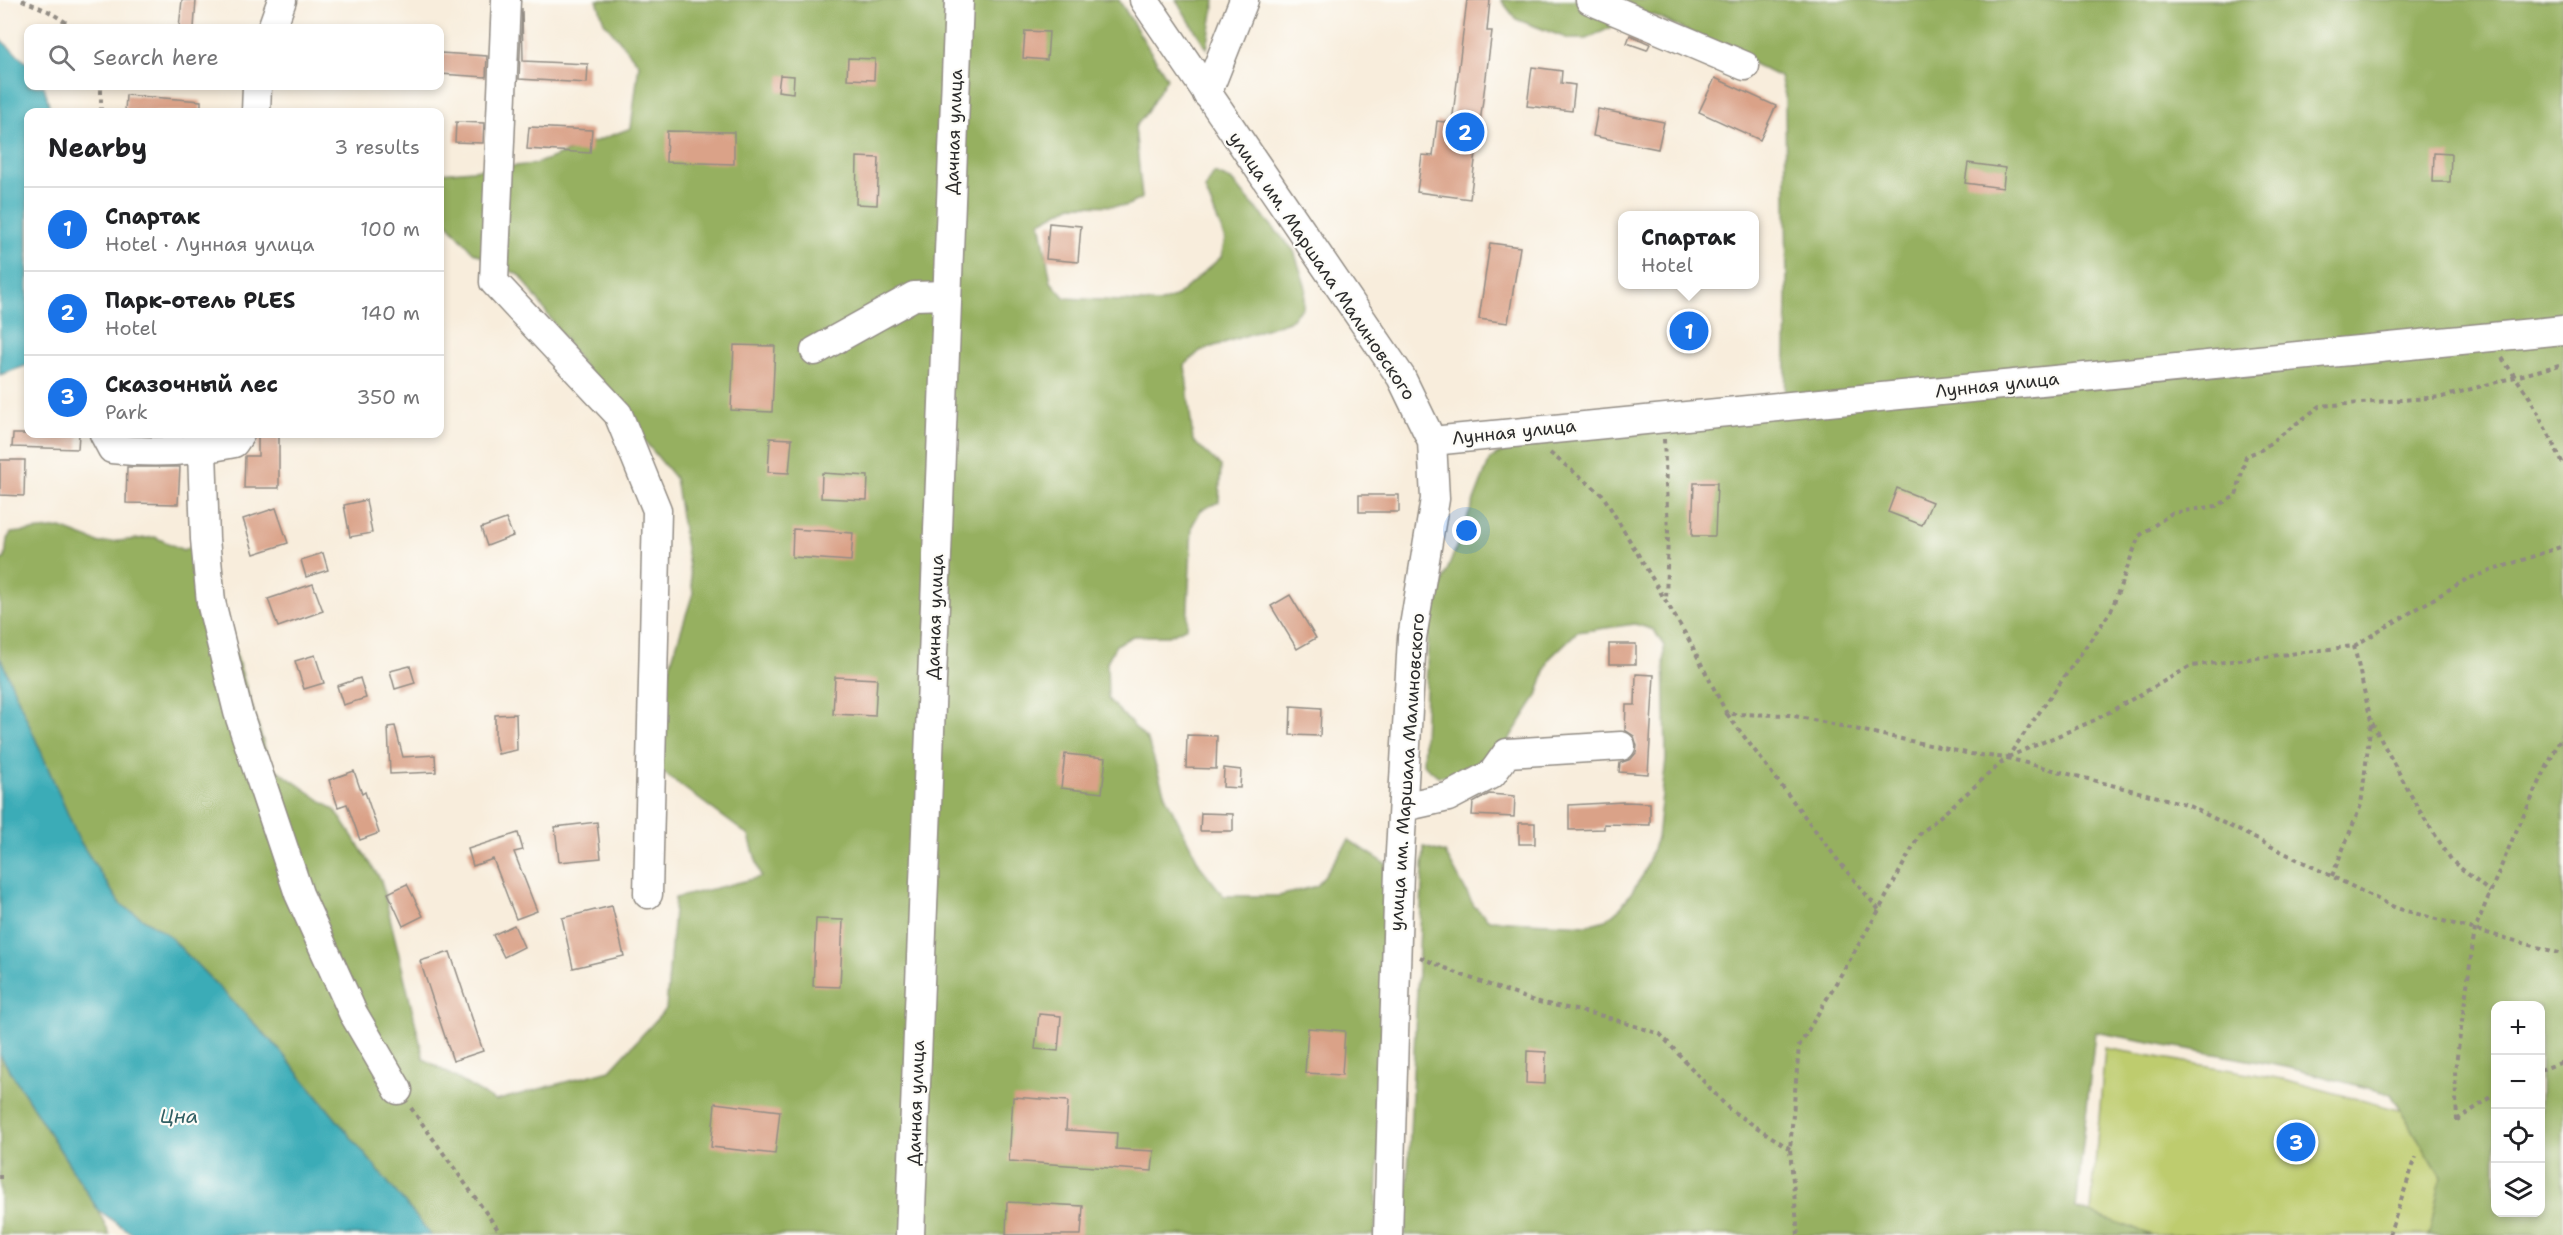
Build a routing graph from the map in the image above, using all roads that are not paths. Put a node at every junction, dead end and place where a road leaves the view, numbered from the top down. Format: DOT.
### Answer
graph roads {
  1 [pos="282,0"];
  2 [pos="506,0"];
  3 [pos="959,0"];
  4 [pos="1144,0"];
  5 [pos="1244,0"];
  6 [pos="1590,0"];
  7 [pos="273,24"];
  8 [pos="1745,66"];
  9 [pos="257,90"];
  10 [pos="1207,94"];
  11 [pos="256,108"];
  12 [pos="947,294"];
  13 [pos="2563,330"];
  14 [pos="815,351"];
  15 [pos="106,438"];
  16 [pos="237,438"];
  17 [pos="1432,441"];
  18 [pos="202,450"];
  19 [pos="1621,746"];
  20 [pos="1403,807"];
  21 [pos="648,894"];
  22 [pos="398,1090"];
  23 [pos="910,1235"];
  24 [pos="1388,1235"];
  1 -- 7 [label="street"];
  2 -- 21 [label="street"];
  3 -- 12 [label="street, Дачная улица"];
  4 -- 10 [label="street, улица им. Маршала Малиновского"];
  5 -- 10 [label="street"];
  6 -- 8 [label="street"];
  9 -- 11 [label="street"];
  10 -- 17 [label="street, улица им. Маршала Малиновского"];
  12 -- 14 [label="street"];
  12 -- 23 [label="street, Дачная улица"];
  13 -- 17 [label="street, Лунная улица"];
  15 -- 18 [label="street"];
  16 -- 18 [label="street"];
  17 -- 20 [label="street, улица им. Маршала Малиновского"];
  18 -- 22 [label="street"];
  19 -- 20 [label="street"];
  20 -- 24 [label="street, улица им. Маршала Малиновского"];
}
